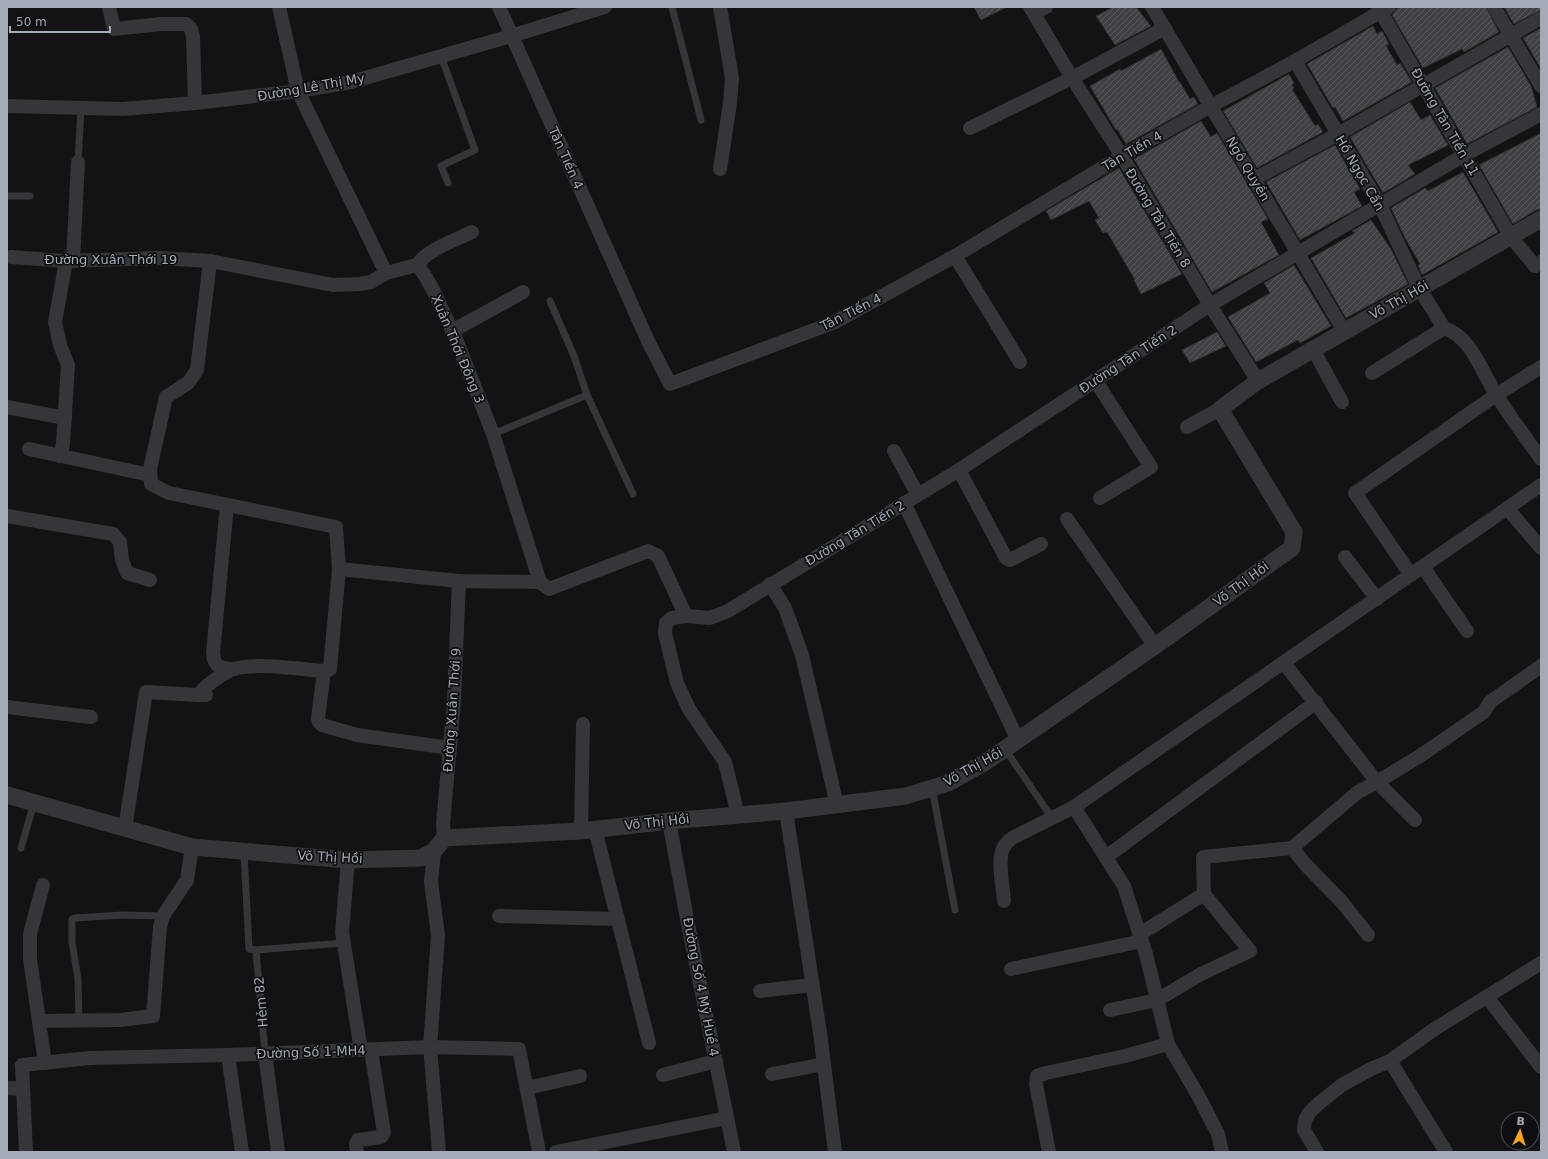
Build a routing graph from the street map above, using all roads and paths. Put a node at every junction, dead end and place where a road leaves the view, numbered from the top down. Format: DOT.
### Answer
graph roads {
  1 [pos="109,7"];
  2 [pos="279,7"];
  3 [pos="498,7"];
  4 [pos="605,7"];
  5 [pos="672,7"];
  6 [pos="720,7"];
  7 [pos="1152,7"];
  8 [pos="1494,7"];
  9 [pos="1383,8"];
  10 [pos="1037,9"];
  11 [pos="1541,18"];
  12 [pos="1165,28"];
  13 [pos="1510,34"];
  14 [pos="511,36"];
  15 [pos="441,56"];
  16 [pos="1295,61"];
  17 [pos="1072,78"];
  18 [pos="1424,85"];
  19 [pos="1541,86"];
  20 [pos="298,92"];
  21 [pos="194,103"];
  22 [pos="7,106"];
  23 [pos="1211,106"];
  24 [pos="81,108"];
  25 [pos="1541,114"];
  26 [pos="701,120"];
  27 [pos="970,128"];
  28 [pos="1338,134"];
  29 [pos="1464,155"];
  30 [pos="1122,156"];
  31 [pos="78,162"];
  32 [pos="720,169"];
  33 [pos="1254,179"];
  34 [pos="448,183"];
  35 [pos="7,196"];
  36 [pos="30,196"];
  37 [pos="1380,205"];
  38 [pos="1541,220"];
  39 [pos="472,232"];
  40 [pos="1511,237"];
  41 [pos="1298,254"];
  42 [pos="11,256"];
  43 [pos="955,256"];
  44 [pos="69,261"];
  45 [pos="210,262"];
  46 [pos="1541,262"];
  47 [pos="417,265"];
  48 [pos="386,273"];
  49 [pos="1420,288"];
  50 [pos="523,292"];
  51 [pos="550,302"];
  52 [pos="1210,305"];
  53 [pos="1444,328"];
  54 [pos="452,331"];
  55 [pos="1344,331"];
  56 [pos="1313,349"];
  57 [pos="1020,362"];
  58 [pos="1541,367"];
  59 [pos="1372,373"];
  60 [pos="1095,380"];
  61 [pos="1258,381"];
  62 [pos="587,395"];
  63 [pos="1496,395"];
  64 [pos="1342,402"];
  65 [pos="7,407"];
  66 [pos="1220,409"];
  67 [pos="64,418"];
  68 [pos="1187,427"];
  69 [pos="493,434"];
  70 [pos="29,449"];
  71 [pos="894,451"];
  72 [pos="60,456"];
  73 [pos="1541,459"];
  74 [pos="959,470"];
  75 [pos="150,475"];
  76 [pos="1541,485"];
  77 [pos="633,494"];
  78 [pos="918,495"];
  79 [pos="1100,498"];
  80 [pos="904,503"];
  81 [pos="227,505"];
  82 [pos="1507,508"];
  83 [pos="7,516"];
  84 [pos="1067,518"];
  85 [pos="1041,544"];
  86 [pos="1541,548"];
  87 [pos="1345,557"];
  88 [pos="1423,566"];
  89 [pos="339,570"];
  90 [pos="1411,575"];
  91 [pos="150,580"];
  92 [pos="459,581"];
  93 [pos="540,582"];
  94 [pos="770,584"];
  95 [pos="1377,599"];
  96 [pos="686,616"];
  97 [pos="1467,631"];
  98 [pos="1155,646"];
  99 [pos="1284,663"];
  100 [pos="1541,666"];
  101 [pos="236,669"];
  102 [pos="324,671"];
  103 [pos="1316,702"];
  104 [pos="7,707"];
  105 [pos="91,717"];
  106 [pos="583,724"];
  107 [pos="1012,745"];
  108 [pos="450,748"];
  109 [pos="1377,782"];
  110 [pos="932,788"];
  111 [pos="7,795"];
  112 [pos="34,803"];
  113 [pos="837,804"];
  114 [pos="1074,807"];
  115 [pos="786,811"];
  116 [pos="738,815"];
  117 [pos="1052,818"];
  118 [pos="1415,820"];
  119 [pos="669,821"];
  120 [pos="125,829"];
  121 [pos="588,830"];
  122 [pos="444,838"];
  123 [pos="192,847"];
  124 [pos="21,848"];
  125 [pos="1292,848"];
  126 [pos="434,851"];
  127 [pos="244,852"];
  128 [pos="1106,857"];
  129 [pos="348,860"];
  130 [pos="43,885"];
  131 [pos="1204,894"];
  132 [pos="1004,901"];
  133 [pos="955,910"];
  134 [pos="163,916"];
  135 [pos="499,916"];
  136 [pos="618,919"];
  137 [pos="1368,935"];
  138 [pos="1141,937"];
  139 [pos="343,943"];
  140 [pos="256,950"];
  141 [pos="1541,963"];
  142 [pos="1011,969"];
  143 [pos="812,985"];
  144 [pos="760,991"];
  145 [pos="1487,997"];
  146 [pos="1157,1000"];
  147 [pos="1110,1010"];
  148 [pos="79,1021"];
  149 [pos="39,1022"];
  150 [pos="649,1043"];
  151 [pos="1168,1044"];
  152 [pos="430,1047"];
  153 [pos="366,1050"];
  154 [pos="265,1054"];
  155 [pos="228,1055"];
  156 [pos="716,1060"];
  157 [pos="1390,1061"];
  158 [pos="45,1063"];
  159 [pos="824,1064"];
  160 [pos="1541,1066"];
  161 [pos="772,1074"];
  162 [pos="664,1075"];
  163 [pos="580,1076"];
  164 [pos="7,1088"];
  165 [pos="527,1088"];
  166 [pos="23,1089"];
  167 [pos="727,1118"];
  168 [pos="26,1152"];
  169 [pos="242,1152"];
  170 [pos="278,1152"];
  171 [pos="357,1152"];
  172 [pos="439,1152"];
  173 [pos="539,1152"];
  174 [pos="556,1152"];
  175 [pos="734,1152"];
  176 [pos="835,1152"];
  177 [pos="1049,1152"];
  178 [pos="1222,1152"];
  179 [pos="1317,1152"];
  180 [pos="1446,1152"];
  1 -- 21 [label="street"];
  2 -- 20 [label="street"];
  3 -- 14 [label="street, Tân Tiến 4"];
  4 -- 14 [label="street, Đường Lê Thị My"];
  5 -- 26 [label="lane"];
  6 -- 32 [label="street"];
  7 -- 12 [label="street, Ngô Quyền"];
  8 -- 13 [label="street"];
  9 -- 16 [label="street, Tân Tiến 4"];
  9 -- 18 [label="street, Đường Tân Tiến 11"];
  10 -- 17 [label="street, Đường Tân Tiến 8"];
  11 -- 13 [label="street"];
  12 -- 17 [label="street"];
  12 -- 23 [label="street, Ngô Quyền"];
  13 -- 18 [label="street"];
  13 -- 19 [label="street"];
  14 -- 15 [label="street, Đường Lê Thị My"];
  14 -- 43 [label="street, Tân Tiến 4"];
  15 -- 20 [label="street, Đường Lê Thị My"];
  15 -- 34 [label="lane"];
  16 -- 23 [label="street, Tân Tiến 4"];
  16 -- 28 [label="street, Hồ Ngọc Cẩn"];
  17 -- 27 [label="street"];
  17 -- 30 [label="street, Đường Tân Tiến 8"];
  18 -- 28 [label="street"];
  18 -- 29 [label="street, Đường Tân Tiến 11"];
  20 -- 21 [label="street, Đường Lê Thị My"];
  20 -- 48 [label="street"];
  21 -- 24 [label="street, Đường Lê Thị My"];
  22 -- 24 [label="street, Đường Lê Thị My"];
  23 -- 30 [label="street, Tân Tiến 4"];
  23 -- 33 [label="street, Ngô Quyền"];
  24 -- 31 [label="lane"];
  25 -- 29 [label="street, Đường Tân Tiến 2"];
  28 -- 33 [label="street"];
  28 -- 37 [label="street, Hồ Ngọc Cẩn"];
  29 -- 37 [label="street, Đường Tân Tiến 2"];
  29 -- 40 [label="street, Đường Tân Tiến 11"];
  30 -- 43 [label="street, Tân Tiến 4"];
  30 -- 52 [label="street, Đường Tân Tiến 8"];
  31 -- 44 [label="street"];
  33 -- 41 [label="street, Ngô Quyền"];
  35 -- 36 [label="lane"];
  37 -- 41 [label="street, Đường Tân Tiến 2"];
  37 -- 49 [label="street, Hồ Ngọc Cẩn"];
  38 -- 40 [label="street, Võ Thị Hồi"];
  39 -- 47 [label="street"];
  40 -- 46 [label="street, Đường Tân Tiến 11"];
  40 -- 49 [label="street, Võ Thị Hồi"];
  41 -- 52 [label="street, Đường Tân Tiến 2"];
  41 -- 55 [label="street, Ngô Quyền"];
  42 -- 44 [label="street, Đường Xuân Thới 19"];
  43 -- 57 [label="street"];
  44 -- 45 [label="street, Đường Xuân Thới 19"];
  44 -- 67 [label="street"];
  45 -- 48 [label="street, Đường Xuân Thới 19"];
  45 -- 75 [label="street"];
  47 -- 48 [label="street"];
  47 -- 54 [label="street, Xuân Thới Đông 3"];
  49 -- 53 [label="street, Hồ Ngọc Cẩn"];
  49 -- 55 [label="street, Võ Thị Hồi"];
  50 -- 54 [label="street"];
  51 -- 62 [label="lane"];
  52 -- 60 [label="street, Đường Tân Tiến 2"];
  52 -- 61 [label="street, Đường Tân Tiến 8"];
  53 -- 59 [label="street"];
  53 -- 63 [label="street"];
  54 -- 69 [label="street, Xuân Thới Đông 3"];
  55 -- 56 [label="street, Võ Thị Hồi"];
  56 -- 61 [label="street, Võ Thị Hồi"];
  56 -- 64 [label="street"];
  58 -- 63 [label="street"];
  60 -- 74 [label="street, Đường Tân Tiến 2"];
  60 -- 79 [label="street"];
  61 -- 66 [label="street, Võ Thị Hồi"];
  62 -- 69 [label="lane"];
  62 -- 77 [label="lane"];
  63 -- 73 [label="street"];
  63 -- 90 [label="street"];
  65 -- 67 [label="street"];
  66 -- 68 [label="street"];
  66 -- 98 [label="street, Võ Thị Hồi"];
  67 -- 72 [label="street"];
  69 -- 93 [label="street, Xuân Thới Đông 3"];
  70 -- 72 [label="street"];
  71 -- 78 [label="street"];
  72 -- 75 [label="street"];
  74 -- 78 [label="street, Đường Tân Tiến 2"];
  74 -- 85 [label="street"];
  75 -- 81 [label="street"];
  76 -- 82 [label="street"];
  78 -- 80 [label="street, Đường Tân Tiến 2"];
  80 -- 94 [label="street, Đường Tân Tiến 2"];
  80 -- 107 [label="street"];
  81 -- 89 [label="street"];
  81 -- 101 [label="street"];
  82 -- 86 [label="street"];
  82 -- 88 [label="street"];
  83 -- 91 [label="street"];
  84 -- 98 [label="street"];
  87 -- 95 [label="street"];
  88 -- 90 [label="street"];
  88 -- 97 [label="street"];
  89 -- 92 [label="street"];
  89 -- 102 [label="street"];
  90 -- 95 [label="street"];
  92 -- 93 [label="street"];
  92 -- 108 [label="street, Đường Xuân Thới 9"];
  93 -- 96 [label="street"];
  94 -- 96 [label="street, Đường Tân Tiến 2"];
  94 -- 113 [label="street"];
  95 -- 99 [label="street"];
  96 -- 116 [label="street, Đường Tân Tiến 2"];
  98 -- 107 [label="street, Võ Thị Hồi"];
  99 -- 103 [label="street"];
  99 -- 114 [label="street"];
  100 -- 109 [label="street"];
  101 -- 102 [label="street"];
  101 -- 120 [label="street"];
  102 -- 108 [label="street"];
  103 -- 109 [label="street"];
  103 -- 128 [label="street"];
  104 -- 105 [label="street"];
  106 -- 121 [label="street"];
  107 -- 110 [label="street, Võ Thị Hồi"];
  107 -- 117 [label="lane"];
  108 -- 122 [label="street, Đường Xuân Thới 9"];
  109 -- 118 [label="street"];
  109 -- 125 [label="street"];
  110 -- 113 [label="street, Võ Thị Hồi"];
  110 -- 133 [label="lane"];
  111 -- 112 [label="street, Võ Thị Hồi"];
  112 -- 120 [label="street, Võ Thị Hồi"];
  112 -- 124 [label="lane"];
  113 -- 115 [label="street, Võ Thị Hồi"];
  114 -- 117 [label="street"];
  114 -- 128 [label="street"];
  115 -- 116 [label="street, Võ Thị Hồi"];
  115 -- 143 [label="street"];
  116 -- 119 [label="street, Võ Thị Hồi"];
  117 -- 132 [label="street"];
  119 -- 121 [label="street, Võ Thị Hồi"];
  119 -- 156 [label="street, Đường Số 4 Mỹ Huề 4"];
  120 -- 123 [label="street, Võ Thị Hồi"];
  121 -- 122 [label="street, Võ Thị Hồi"];
  121 -- 136 [label="street"];
  122 -- 126 [label="street"];
  123 -- 127 [label="street, Võ Thị Hồi"];
  123 -- 134 [label="street"];
  125 -- 131 [label="street"];
  125 -- 137 [label="street"];
  126 -- 129 [label="street, Võ Thị Hồi"];
  126 -- 152 [label="street"];
  127 -- 129 [label="street, Võ Thị Hồi"];
  127 -- 140 [label="lane"];
  128 -- 138 [label="street"];
  129 -- 139 [label="street"];
  130 -- 149 [label="street"];
  131 -- 138 [label="street"];
  131 -- 146 [label="street"];
  134 -- 148 [label="street"];
  134 -- 148 [label="lane"];
  135 -- 136 [label="street"];
  136 -- 150 [label="street"];
  138 -- 142 [label="street"];
  138 -- 146 [label="street"];
  139 -- 140 [label="lane"];
  139 -- 153 [label="street"];
  140 -- 154 [label="lane, Hẻm 82"];
  141 -- 145 [label="street"];
  143 -- 144 [label="street"];
  143 -- 159 [label="street"];
  145 -- 157 [label="street"];
  145 -- 160 [label="street"];
  146 -- 147 [label="street"];
  146 -- 151 [label="street"];
  148 -- 149 [label="street"];
  149 -- 158 [label="street"];
  151 -- 177 [label="street"];
  151 -- 178 [label="street"];
  152 -- 153 [label="street, Đường Số 1-MH4"];
  152 -- 165 [label="street, Đường Số 1-MH4"];
  152 -- 172 [label="street"];
  153 -- 154 [label="street, Đường Số 1-MH4"];
  153 -- 171 [label="street"];
  154 -- 155 [label="street, Đường Số 1-MH4"];
  154 -- 170 [label="street"];
  155 -- 158 [label="street, Đường Số 1-MH4"];
  155 -- 169 [label="street"];
  156 -- 162 [label="street"];
  156 -- 167 [label="street, Đường Số 4 Mỹ Huề 4"];
  157 -- 179 [label="street"];
  157 -- 180 [label="street"];
  158 -- 166 [label="street, Đường Số 1-MH4"];
  159 -- 161 [label="street"];
  159 -- 176 [label="street"];
  163 -- 165 [label="street"];
  164 -- 166 [label="street"];
  165 -- 173 [label="street, Đường Số 1-MH4"];
  166 -- 168 [label="street"];
  167 -- 174 [label="street"];
  167 -- 175 [label="street, Đường Số 4 Mỹ Huề 4"];
}
